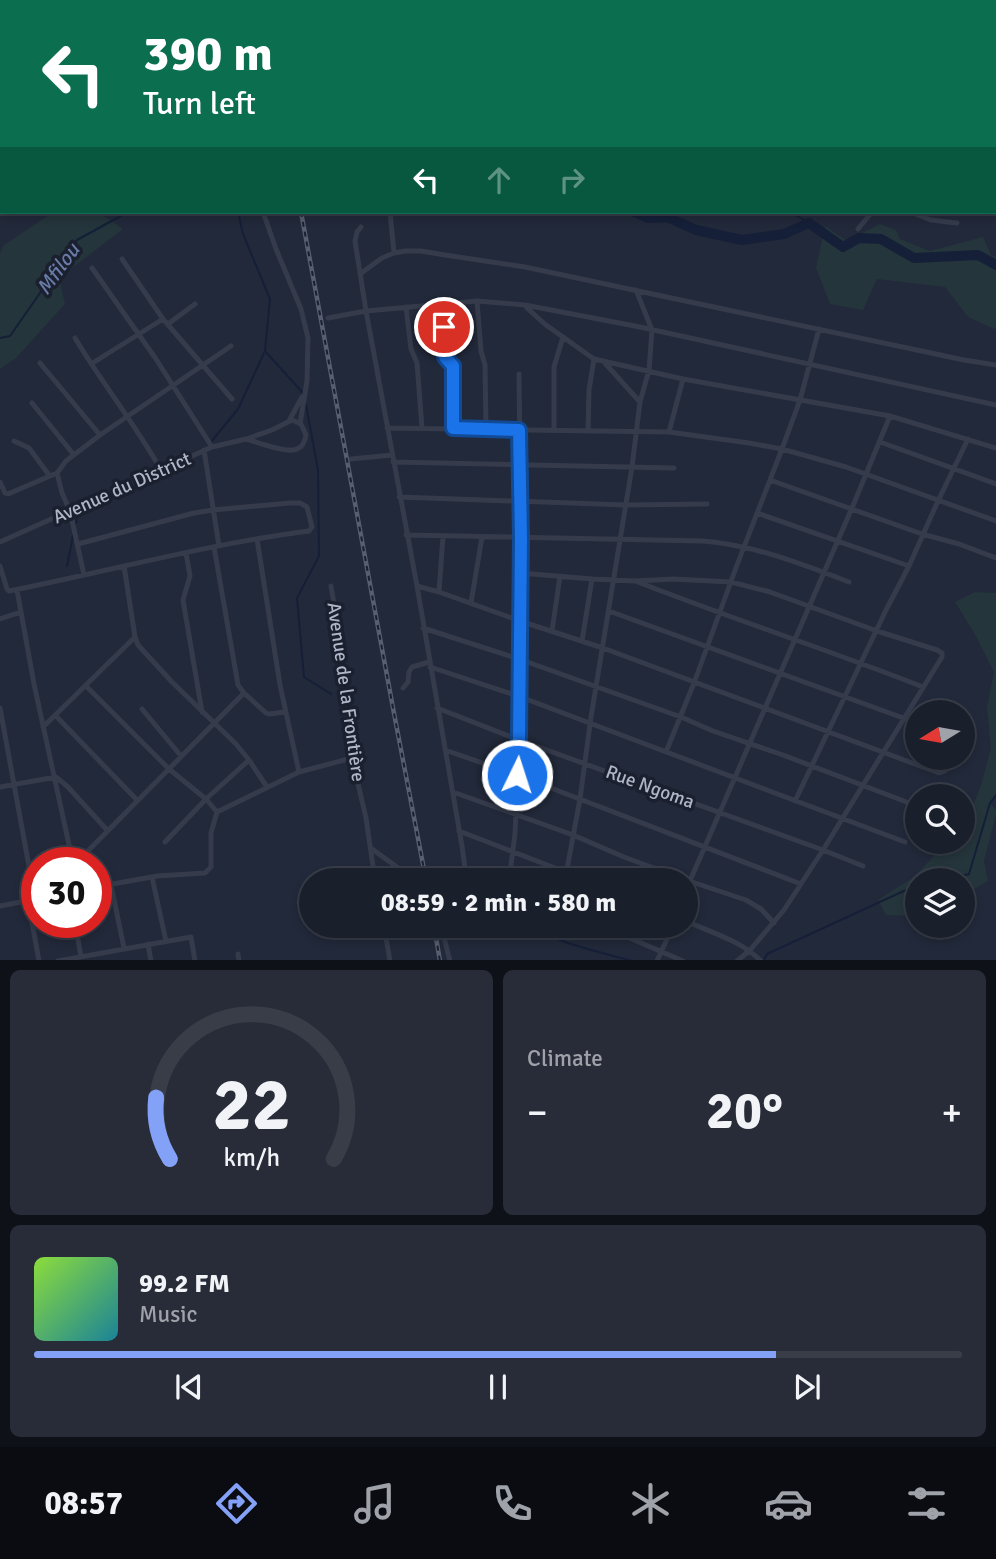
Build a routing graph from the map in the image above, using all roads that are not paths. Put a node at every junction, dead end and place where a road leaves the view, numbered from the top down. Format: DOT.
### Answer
graph roads {
  1 [pos="263,214"];
  2 [pos="390,214"];
  3 [pos="870,214"];
  4 [pos="915,214"];
  5 [pos="957,223"];
  6 [pos="361,227"];
  7 [pos="858,229"];
  8 [pos="394,253"];
  9 [pos="122,259"];
  10 [pos="92,268"];
  11 [pos="360,274"];
  12 [pos="636,290"];
  13 [pos="477,301"];
  14 [pos="195,304"];
  15 [pos="442,304"];
  16 [pos="525,305"];
  17 [pos="406,307"];
  18 [pos="366,311"];
  19 [pos="328,318"];
  20 [pos="166,322"];
  21 [pos="819,329"];
  22 [pos="652,330"];
  23 [pos="139,334"];
  24 [pos="563,337"];
  25 [pos="75,338"];
  26 [pos="231,346"];
  27 [pos="594,359"];
  28 [pos="603,361"];
  29 [pos="40,363"];
  30 [pos="91,364"];
  31 [pos="811,364"];
  32 [pos="996,365"];
  33 [pos="203,366"];
  34 [pos="649,370"];
  35 [pos="519,374"];
  36 [pos="682,379"];
  37 [pos="173,385"];
  38 [pos="305,391"];
  39 [pos="232,399"];
  40 [pos="800,400"];
  41 [pos="640,402"];
  42 [pos="32,403"];
  43 [pos="996,405"];
  44 [pos="127,416"];
  45 [pos="890,416"];
  46 [pos="289,421"];
  47 [pos="300,424"];
  48 [pos="387,428"];
  49 [pos="422,428"];
  50 [pos="453,428"];
  51 [pos="486,429"];
  52 [pos="519,430"];
  53 [pos="554,430"];
  54 [pos="588,430"];
  55 [pos="636,432"];
  56 [pos="669,432"];
  57 [pos="100,435"];
  58 [pos="246,439"];
  59 [pos="968,439"];
  60 [pos="14,441"];
  61 [pos="880,442"];
  62 [pos="212,447"];
  63 [pos="996,448"];
  64 [pos="782,449"];
  65 [pos="204,450"];
  66 [pos="74,455"];
  67 [pos="351,459"];
  68 [pos="392,459"];
  69 [pos="520,466"];
  70 [pos="632,467"];
  71 [pos="674,468"];
  72 [pos="954,468"];
  73 [pos="161,470"];
  74 [pos="57,473"];
  75 [pos="49,475"];
  76 [pos="866,475"];
  77 [pos="771,480"];
  78 [pos="0,482"];
  79 [pos="996,484"];
  80 [pos="399,497"];
  81 [pos="938,501"];
  82 [pos="520,502"];
  83 [pos="707,504"];
  84 [pos="626,505"];
  85 [pos="852,508"];
  86 [pos="213,510"];
  87 [pos="70,511"];
  88 [pos="757,513"];
  89 [pos="996,521"];
  90 [pos="922,534"];
  91 [pos="406,535"];
  92 [pos="443,536"];
  93 [pos="482,537"];
  94 [pos="521,538"];
  95 [pos="257,539"];
  96 [pos="621,540"];
  97 [pos="0,542"];
  98 [pos="837,542"];
  99 [pos="78,544"];
  100 [pos="745,546"];
  101 [pos="216,547"];
  102 [pos="186,553"];
  103 [pos="996,558"];
  104 [pos="0,566"];
  105 [pos="124,566"];
  106 [pos="909,566"];
  107 [pos="520,573"];
  108 [pos="824,573"];
  109 [pos="84,575"];
  110 [pos="560,576"];
  111 [pos="592,579"];
  112 [pos="614,580"];
  113 [pos="635,581"];
  114 [pos="731,582"];
  115 [pos="849,582"];
  116 [pos="331,586"];
  117 [pos="416,586"];
  118 [pos="17,590"];
  119 [pos="439,592"];
  120 [pos="471,603"];
  121 [pos="808,606"];
  122 [pos="609,611"];
  123 [pos="21,612"];
  124 [pos="719,613"];
  125 [pos="0,619"];
  126 [pos="520,621"];
  127 [pos="424,628"];
  128 [pos="552,631"];
  129 [pos="877,631"];
  130 [pos="135,637"];
  131 [pos="794,640"];
  132 [pos="582,642"];
  133 [pos="707,647"];
  134 [pos="603,648"];
  135 [pos="519,659"];
  136 [pos="429,664"];
  137 [pos="862,664"];
  138 [pos="780,673"];
  139 [pos="694,683"];
  140 [pos="86,686"];
  141 [pos="597,687"];
  142 [pos="923,687"];
  143 [pos="403,688"];
  144 [pos="244,693"];
  145 [pos="518,696"];
  146 [pos="845,697"];
  147 [pos="0,708"];
  148 [pos="438,708"];
  149 [pos="142,709"];
  150 [pos="765,709"];
  151 [pos="202,712"];
  152 [pos="285,712"];
  153 [pos="55,715"];
  154 [pos="681,717"];
  155 [pos="904,718"];
  156 [pos="215,723"];
  157 [pos="590,725"];
  158 [pos="43,727"];
  159 [pos="828,731"];
  160 [pos="519,740"];
  161 [pos="750,743"];
  162 [pos="445,750"];
  163 [pos="666,752"];
  164 [pos="883,752"];
  165 [pos="181,756"];
  166 [pos="352,758"];
  167 [pos="249,760"];
  168 [pos="905,760"];
  169 [pos="584,762"];
  170 [pos="811,766"];
  171 [pos="169,769"];
  172 [pos="299,772"];
  173 [pos="517,775"];
  174 [pos="56,777"];
  175 [pos="734,779"];
  176 [pos="13,784"];
  177 [pos="863,786"];
  178 [pos="0,787"];
  179 [pos="267,787"];
  180 [pos="453,792"];
  181 [pos="206,799"];
  182 [pos="580,799"];
  183 [pos="138,800"];
  184 [pos="795,801"];
  185 [pos="905,802"];
  186 [pos="217,812"];
  187 [pos="719,812"];
  188 [pos="515,815"];
  189 [pos="842,818"];
  190 [pos="107,830"];
  191 [pos="460,831"];
  192 [pos="573,835"];
  193 [pos="165,842"];
  194 [pos="905,842"];
  195 [pos="24,847"];
  196 [pos="71,847"];
  197 [pos="91,847"];
  198 [pos="705,847"];
  199 [pos="372,849"];
  200 [pos="823,850"];
  201 [pos="513,852"];
  202 [pos="863,866"];
  203 [pos="374,868"];
  204 [pos="398,868"];
  205 [pos="465,868"];
  206 [pos="511,868"];
  207 [pos="555,868"];
  208 [pos="567,868"];
  209 [pos="654,868"];
  210 [pos="695,868"];
  211 [pos="152,877"];
  212 [pos="698,884"];
  213 [pos="801,884"];
  214 [pos="112,885"];
  215 [pos="112,890"];
  216 [pos="21,902"];
  217 [pos="0,906"];
  218 [pos="774,923"];
  219 [pos="698,926"];
  220 [pos="37,938"];
  221 [pos="78,938"];
  222 [pos="386,938"];
  223 [pos="444,938"];
  224 [pos="630,938"];
  225 [pos="667,938"];
  226 [pos="166,941"];
  227 [pos="148,944"];
  228 [pos="124,948"];
  229 [pos="750,950"];
  230 [pos="109,951"];
  231 [pos="661,951"];
  232 [pos="81,957"];
  233 [pos="39,960"];
  234 [pos="64,960"];
  235 [pos="110,960"];
  236 [pos="151,960"];
  237 [pos="195,960"];
  238 [pos="390,960"];
  239 [pos="450,960"];
  240 [pos="657,960"];
  241 [pos="680,960"];
  242 [pos="738,960"];
  243 [pos="760,960"];
  1 -- 38 [label="street, Avenue du District"];
  2 -- 8 [label="street"];
  3 -- 7 [label="street"];
  4 -- 5 [label="street"];
  6 -- 11 [label="street"];
  8 -- 11 [label="street"];
  8 -- 12 [label="street"];
  9 -- 20 [label="street"];
  10 -- 23 [label="street"];
  11 -- 18 [label="street"];
  12 -- 21 [label="street"];
  12 -- 22 [label="street"];
  13 -- 15 [label="street"];
  13 -- 16 [label="street"];
  13 -- 51 [label="street"];
  14 -- 20 [label="street"];
  15 -- 17 [label="street"];
  15 -- 50 [label="street"];
  16 -- 22 [label="street"];
  16 -- 24 [label="street"];
  17 -- 18 [label="street"];
  17 -- 49 [label="street"];
  18 -- 19 [label="street"];
  18 -- 48 [label="street"];
  20 -- 23 [label="street"];
  20 -- 33 [label="street"];
  21 -- 31 [label="street"];
  21 -- 32 [label="street"];
  22 -- 31 [label="street"];
  22 -- 34 [label="street"];
  23 -- 30 [label="street"];
  23 -- 37 [label="street"];
  24 -- 27 [label="street"];
  24 -- 53 [label="street"];
  25 -- 30 [label="street"];
  26 -- 33 [label="street"];
  27 -- 28 [label="street"];
  27 -- 54 [label="street"];
  28 -- 34 [label="street"];
  28 -- 41 [label="street"];
  29 -- 57 [label="street"];
  30 -- 44 [label="street"];
  31 -- 40 [label="street"];
  31 -- 43 [label="street"];
  33 -- 37 [label="street"];
  33 -- 39 [label="street"];
  34 -- 36 [label="street"];
  34 -- 41 [label="street"];
  35 -- 52 [label="street"];
  36 -- 40 [label="street"];
  36 -- 56 [label="street"];
  37 -- 44 [label="street"];
  37 -- 62 [label="street"];
  38 -- 46 [label="street, Avenue du District"];
  38 -- 47 [label="street, Avenue du District"];
  40 -- 45 [label="street"];
  40 -- 64 [label="street"];
  41 -- 55 [label="street"];
  42 -- 66 [label="street"];
  44 -- 57 [label="street"];
  44 -- 73 [label="street"];
  45 -- 59 [label="street"];
  45 -- 61 [label="street"];
  46 -- 47 [label="street"];
  46 -- 58 [label="street, Avenue du District"];
  47 -- 58 [label="street, Avenue du District"];
  48 -- 49 [label="street"];
  48 -- 68 [label="street"];
  49 -- 50 [label="street"];
  50 -- 51 [label="street"];
  51 -- 52 [label="street"];
  52 -- 53 [label="street"];
  52 -- 69 [label="street"];
  53 -- 54 [label="street"];
  54 -- 55 [label="street"];
  55 -- 56 [label="street"];
  55 -- 70 [label="street"];
  56 -- 64 [label="street"];
  57 -- 66 [label="street"];
  58 -- 62 [label="street, Avenue du District"];
  59 -- 63 [label="street"];
  59 -- 72 [label="street"];
  60 -- 75 [label="street"];
  61 -- 72 [label="street"];
  61 -- 76 [label="street"];
  62 -- 65 [label="street, Avenue du District"];
  64 -- 76 [label="street"];
  64 -- 77 [label="street"];
  65 -- 73 [label="street, Avenue du District"];
  65 -- 86 [label="street"];
  66 -- 74 [label="street"];
  67 -- 68 [label="street"];
  68 -- 69 [label="street"];
  68 -- 80 [label="street"];
  69 -- 70 [label="street"];
  69 -- 82 [label="street"];
  70 -- 71 [label="street"];
  70 -- 84 [label="street"];
  72 -- 79 [label="street"];
  72 -- 81 [label="street"];
  73 -- 87 [label="street, Avenue du District"];
  74 -- 75 [label="street"];
  74 -- 87 [label="street"];
  75 -- 78 [label="street"];
  76 -- 81 [label="street"];
  76 -- 85 [label="street"];
  77 -- 85 [label="street"];
  77 -- 88 [label="street"];
  80 -- 82 [label="street"];
  80 -- 91 [label="street"];
  81 -- 89 [label="street"];
  81 -- 90 [label="street"];
  82 -- 84 [label="street"];
  82 -- 94 [label="street"];
  83 -- 84 [label="street"];
  84 -- 96 [label="street"];
  85 -- 90 [label="street"];
  85 -- 98 [label="street"];
  86 -- 95 [label="street"];
  86 -- 99 [label="street"];
  86 -- 101 [label="street"];
  87 -- 97 [label="street, Avenue du District"];
  87 -- 99 [label="street"];
  88 -- 98 [label="street"];
  88 -- 100 [label="street"];
  90 -- 103 [label="street"];
  90 -- 106 [label="street"];
  91 -- 92 [label="street"];
  91 -- 117 [label="street"];
  92 -- 93 [label="street"];
  92 -- 119 [label="street"];
  93 -- 94 [label="street"];
  93 -- 120 [label="street"];
  94 -- 96 [label="street"];
  94 -- 107 [label="street"];
  95 -- 101 [label="street"];
  95 -- 152 [label="street"];
  96 -- 100 [label="street"];
  96 -- 112 [label="street"];
  98 -- 106 [label="street"];
  98 -- 108 [label="street"];
  99 -- 109 [label="street"];
  100 -- 108 [label="street"];
  100 -- 114 [label="street"];
  101 -- 102 [label="street"];
  101 -- 144 [label="street"];
  102 -- 105 [label="street"];
  102 -- 151 [label="street"];
  104 -- 118 [label="street"];
  105 -- 109 [label="street"];
  105 -- 130 [label="street"];
  106 -- 129 [label="street"];
  107 -- 110 [label="street"];
  107 -- 126 [label="street"];
  108 -- 115 [label="street"];
  108 -- 121 [label="street"];
  109 -- 118 [label="street"];
  110 -- 111 [label="street"];
  110 -- 128 [label="street"];
  111 -- 112 [label="street"];
  111 -- 132 [label="street"];
  112 -- 113 [label="street"];
  112 -- 122 [label="street"];
  113 -- 114 [label="street"];
  113 -- 124 [label="street"];
  114 -- 121 [label="street"];
  114 -- 124 [label="street"];
  116 -- 166 [label="street, Avenue de la Frontière"];
  117 -- 119 [label="street"];
  117 -- 127 [label="street"];
  118 -- 123 [label="street"];
  119 -- 120 [label="street"];
  120 -- 126 [label="street"];
  121 -- 129 [label="street"];
  121 -- 131 [label="street"];
  122 -- 133 [label="street"];
  122 -- 134 [label="street"];
  123 -- 125 [label="street"];
  123 -- 158 [label="street"];
  124 -- 131 [label="street"];
  124 -- 133 [label="street"];
  126 -- 128 [label="street"];
  126 -- 135 [label="street"];
  127 -- 135 [label="street"];
  127 -- 136 [label="street"];
  128 -- 132 [label="street"];
  129 -- 137 [label="street"];
  129 -- 142 [label="street"];
  130 -- 140 [label="street"];
  130 -- 151 [label="street"];
  131 -- 137 [label="street"];
  131 -- 138 [label="street"];
  132 -- 134 [label="street"];
  133 -- 138 [label="street"];
  133 -- 139 [label="street"];
  134 -- 139 [label="street"];
  134 -- 141 [label="street"];
  135 -- 141 [label="street"];
  135 -- 145 [label="street"];
  136 -- 143 [label="street"];
  136 -- 145 [label="street"];
  136 -- 148 [label="street"];
  137 -- 142 [label="street"];
  137 -- 146 [label="street"];
  138 -- 146 [label="street"];
  138 -- 150 [label="street"];
  139 -- 150 [label="street"];
  139 -- 154 [label="street"];
  140 -- 153 [label="street"];
  140 -- 171 [label="street"];
  141 -- 154 [label="street"];
  141 -- 157 [label="street"];
  142 -- 155 [label="street"];
  144 -- 152 [label="street"];
  144 -- 156 [label="street"];
  145 -- 157 [label="street"];
  145 -- 160 [label="street"];
  146 -- 155 [label="street"];
  146 -- 159 [label="street"];
  147 -- 176 [label="street"];
  148 -- 160 [label="street, Rue Ngoma"];
  148 -- 162 [label="street"];
  149 -- 165 [label="street"];
  150 -- 159 [label="street"];
  150 -- 161 [label="street"];
  151 -- 156 [label="street"];
  152 -- 172 [label="street"];
  153 -- 158 [label="street"];
  153 -- 183 [label="street"];
  154 -- 161 [label="street"];
  154 -- 163 [label="street"];
  155 -- 164 [label="street"];
  156 -- 165 [label="street"];
  156 -- 167 [label="street"];
  157 -- 163 [label="street"];
  157 -- 169 [label="street"];
  158 -- 174 [label="street"];
  159 -- 164 [label="street"];
  159 -- 170 [label="street"];
  160 -- 169 [label="street, Rue Ngoma"];
  160 -- 173 [label="street"];
  161 -- 170 [label="street"];
  161 -- 175 [label="street"];
  162 -- 173 [label="street"];
  162 -- 180 [label="street"];
  163 -- 175 [label="street"];
  164 -- 168 [label="street"];
  164 -- 177 [label="street"];
  165 -- 171 [label="street"];
  166 -- 172 [label="street"];
  166 -- 199 [label="street, Avenue de la Frontière"];
  167 -- 179 [label="street"];
  167 -- 181 [label="street"];
  169 -- 182 [label="street"];
  169 -- 187 [label="street, Rue Ngoma"];
  170 -- 177 [label="street"];
  170 -- 184 [label="street"];
  171 -- 181 [label="street"];
  171 -- 183 [label="street"];
  172 -- 179 [label="street"];
  173 -- 182 [label="street"];
  173 -- 188 [label="street"];
  174 -- 176 [label="street"];
  174 -- 190 [label="street"];
  174 -- 196 [label="street"];
  175 -- 184 [label="street"];
  175 -- 187 [label="street"];
  176 -- 178 [label="street"];
  176 -- 195 [label="street"];
  177 -- 185 [label="street"];
  177 -- 189 [label="street"];
  179 -- 186 [label="street"];
  180 -- 188 [label="street"];
  180 -- 191 [label="street"];
  181 -- 186 [label="street"];
  181 -- 193 [label="street"];
  182 -- 192 [label="street"];
  182 -- 198 [label="street"];
  183 -- 190 [label="street"];
  184 -- 189 [label="street"];
  186 -- 211 [label="street"];
  187 -- 198 [label="street"];
  187 -- 200 [label="street, Rue Ngoma"];
  188 -- 192 [label="street"];
  188 -- 201 [label="street"];
  189 -- 194 [label="street"];
  189 -- 200 [label="street"];
  190 -- 197 [label="street"];
  191 -- 201 [label="street"];
  191 -- 205 [label="street"];
  192 -- 208 [label="street"];
  192 -- 209 [label="street"];
  198 -- 210 [label="street"];
  198 -- 213 [label="street"];
  199 -- 203 [label="street, Avenue de la Frontière"];
  199 -- 204 [label="street"];
  200 -- 202 [label="street, Rue Ngoma"];
  200 -- 213 [label="street"];
  201 -- 206 [label="street"];
  201 -- 207 [label="street"];
  211 -- 214 [label="street"];
  211 -- 226 [label="street"];
  212 -- 218 [label="street"];
  213 -- 218 [label="street"];
  215 -- 228 [label="street"];
  216 -- 217 [label="street"];
  218 -- 229 [label="street"];
  219 -- 229 [label="street"];
  220 -- 233 [label="street"];
  221 -- 232 [label="street"];
  222 -- 238 [label="street"];
  223 -- 239 [label="street"];
  224 -- 231 [label="street"];
  225 -- 231 [label="street"];
  226 -- 227 [label="street"];
  226 -- 237 [label="street"];
  227 -- 228 [label="street"];
  227 -- 236 [label="street"];
  228 -- 230 [label="street"];
  229 -- 242 [label="street"];
  229 -- 243 [label="street"];
  230 -- 232 [label="street"];
  230 -- 235 [label="street"];
  231 -- 240 [label="street"];
  231 -- 241 [label="street"];
  232 -- 234 [label="street"];
}
